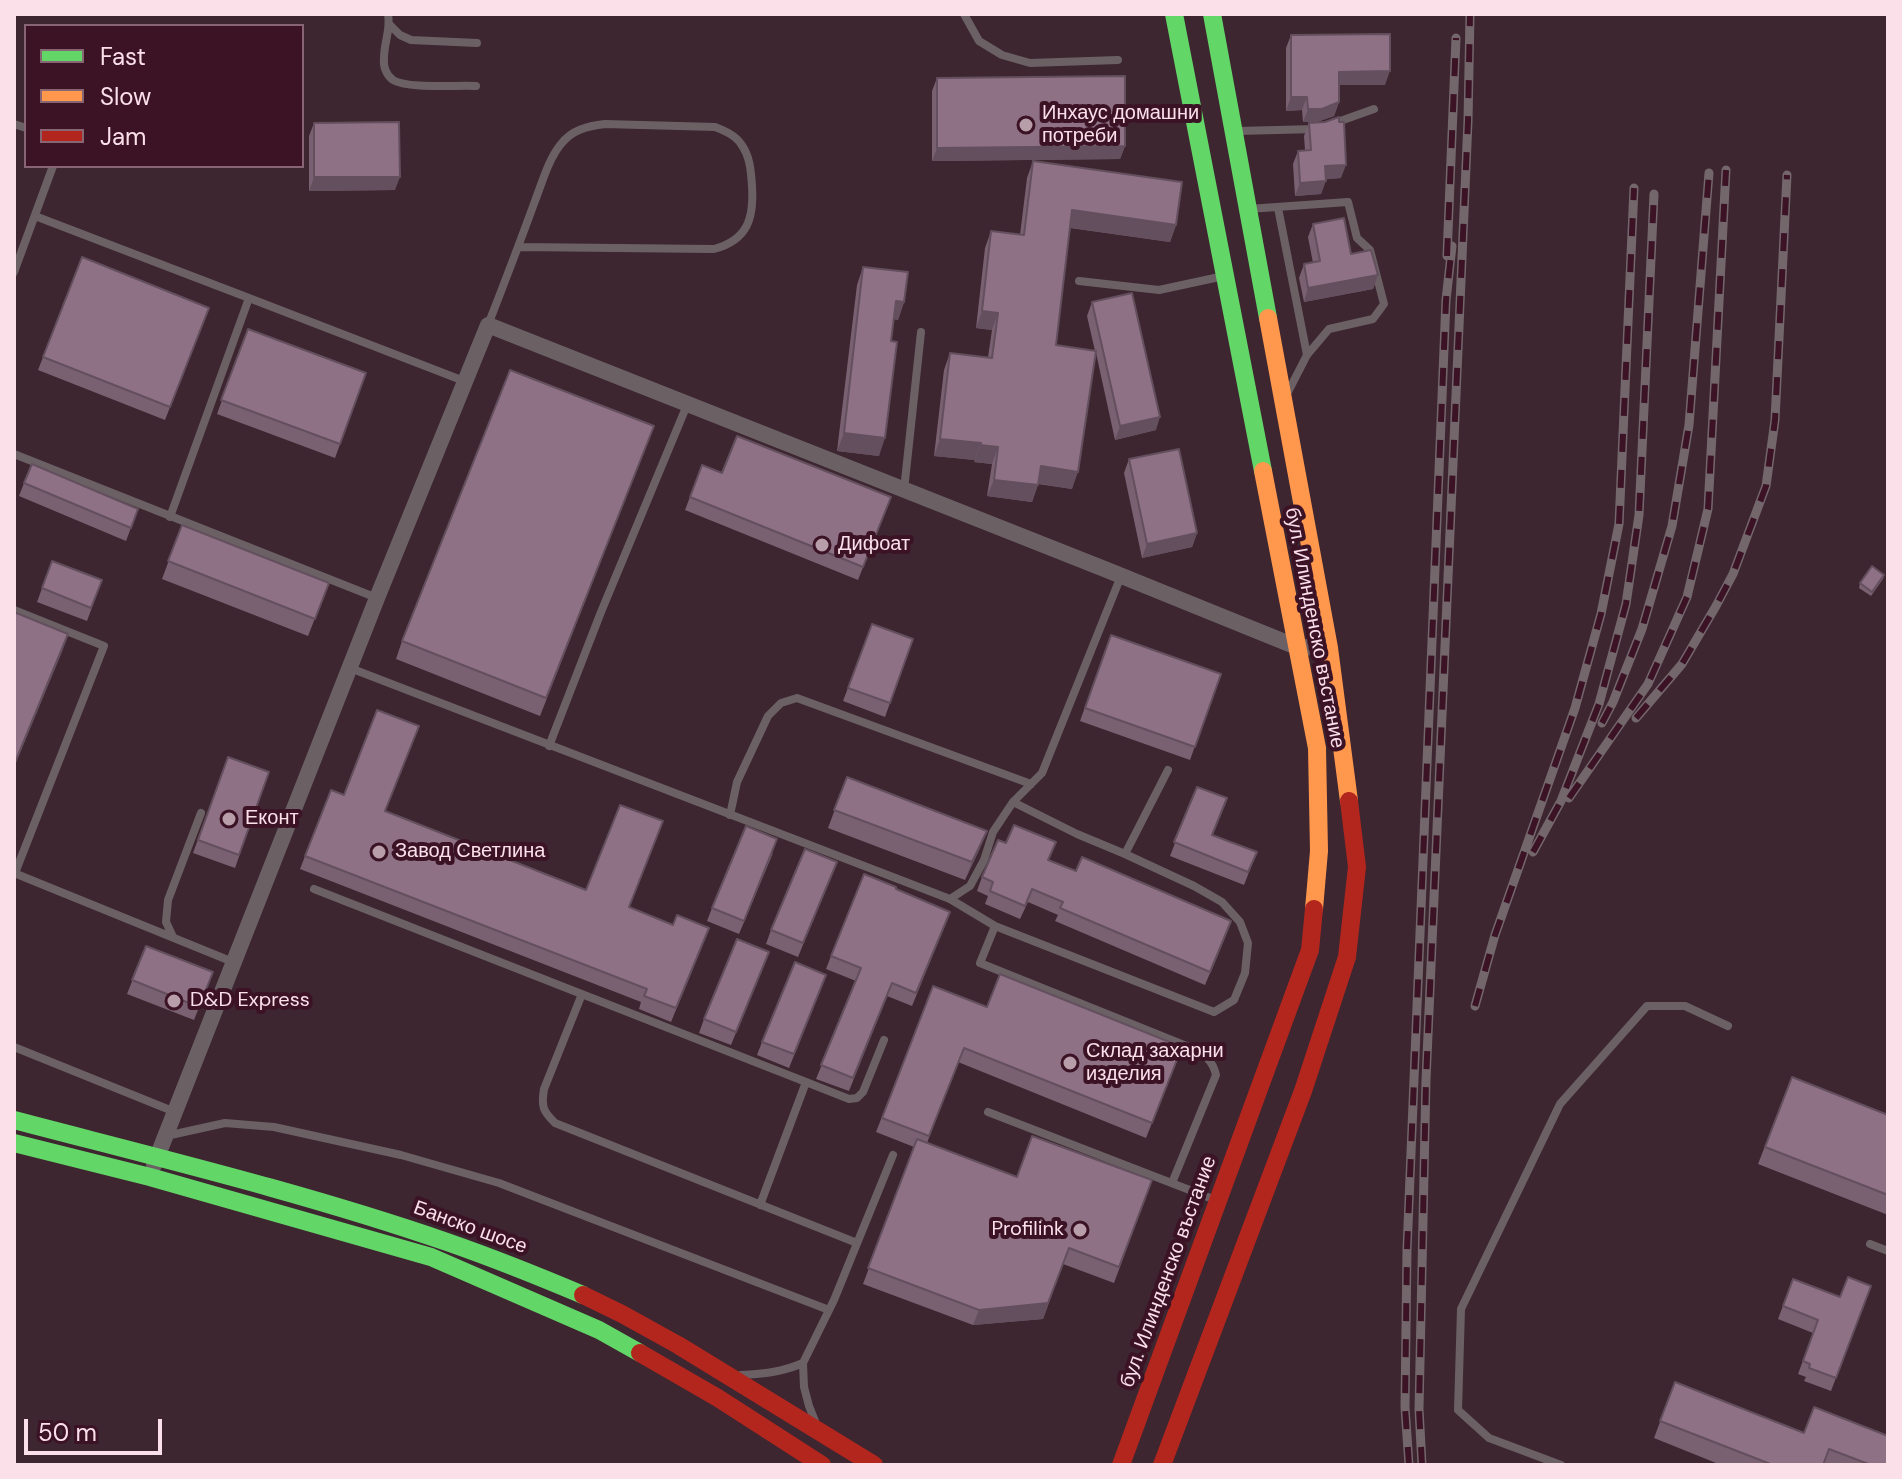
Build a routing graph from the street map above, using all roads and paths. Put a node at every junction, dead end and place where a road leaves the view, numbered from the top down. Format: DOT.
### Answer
graph roads {
  1 [pos="388,14"];
  2 [pos="964,14"];
  3 [pos="1174,14"];
  4 [pos="1212,14"];
  5 [pos="390,25"];
  6 [pos="477,43"];
  7 [pos="1118,60"];
  8 [pos="476,86"];
  9 [pos="1374,109"];
  10 [pos="1233,131"];
  11 [pos="52,168"];
  12 [pos="1278,208"];
  13 [pos="1248,209"];
  14 [pos="35,216"];
  15 [pos="518,247"];
  16 [pos="14,272"];
  17 [pos="1224,276"];
  18 [pos="1079,281"];
  19 [pos="249,298"];
  20 [pos="488,325"];
  21 [pos="921,332"];
  22 [pos="1307,355"];
  23 [pos="464,382"];
  24 [pos="1283,403"];
  25 [pos="687,405"];
  26 [pos="14,454"];
  27 [pos="904,490"];
  28 [pos="170,517"];
  29 [pos="1121,576"];
  30 [pos="377,598"];
  31 [pos="14,610"];
  32 [pos="1297,647"];
  33 [pos="1329,648"];
  34 [pos="350,668"];
  35 [pos="549,746"];
  36 [pos="1168,770"];
  37 [pos="1031,784"];
  38 [pos="1013,802"];
  39 [pos="201,813"];
  40 [pos="730,815"];
  41 [pos="1125,854"];
  42 [pos="14,873"];
  43 [pos="314,889"];
  44 [pos="950,899"];
  45 [pos="995,926"];
  46 [pos="174,938"];
  47 [pos="234,963"];
  48 [pos="582,994"];
  49 [pos="1728,1026"];
  50 [pos="884,1040"];
  51 [pos="14,1047"];
  52 [pos="806,1082"];
  53 [pos="175,1112"];
  54 [pos="988,1112"];
  55 [pos="14,1120"];
  56 [pos="165,1136"];
  57 [pos="14,1143"];
  58 [pos="893,1155"];
  59 [pos="156,1158"];
  60 [pos="150,1177"];
  61 [pos="1172,1183"];
  62 [pos="1219,1201"];
  63 [pos="760,1205"];
  64 [pos="857,1243"];
  65 [pos="1870,1244"];
  66 [pos="1888,1251"];
  67 [pos="829,1310"];
  68 [pos="803,1363"];
  69 [pos="730,1375"];
  70 [pos="1135,1428"];
  71 [pos="820,1432"];
  72 [pos="822,1465"];
  73 [pos="874,1465"];
  74 [pos="1113,1465"];
  75 [pos="1121,1465"];
  76 [pos="1162,1465"];
  77 [pos="1561,1465"];
  1 -- 5 [label="lane"];
  2 -- 7 [label="lane"];
  3 -- 17 [label="main road, бул. Илинденско въстание"];
  4 -- 10 [label="main road, бул. Илинденско въстание"];
  5 -- 6 [label="lane"];
  5 -- 8 [label="lane"];
  9 -- 10 [label="lane"];
  10 -- 13 [label="main road, бул. Илинденско въстание"];
  11 -- 14 [label="lane"];
  12 -- 13 [label="lane"];
  12 -- 22 [label="lane"];
  12 -- 22 [label="lane"];
  13 -- 24 [label="main road, бул. Илинденско въстание"];
  14 -- 16 [label="lane"];
  14 -- 19 [label="lane"];
  15 -- 15 [label="lane"];
  15 -- 20 [label="lane"];
  17 -- 18 [label="lane"];
  17 -- 32 [label="main road, бул. Илинденско въстание"];
  19 -- 23 [label="lane"];
  19 -- 28 [label="lane"];
  20 -- 23 [label="street"];
  20 -- 25 [label="street"];
  21 -- 27 [label="lane"];
  22 -- 24 [label="lane"];
  23 -- 30 [label="street"];
  24 -- 33 [label="main road, бул. Илинденско въстание"];
  25 -- 27 [label="street"];
  25 -- 35 [label="lane"];
  26 -- 28 [label="lane"];
  27 -- 29 [label="street"];
  28 -- 30 [label="lane"];
  29 -- 32 [label="street"];
  29 -- 37 [label="lane"];
  30 -- 34 [label="street"];
  31 -- 42 [label="lane"];
  32 -- 33 [label="street"];
  32 -- 62 [label="main road, бул. Илинденско въстание"];
  33 -- 76 [label="main road, бул. Илинденско въстание"];
  34 -- 35 [label="lane"];
  34 -- 47 [label="street"];
  35 -- 40 [label="lane"];
  36 -- 41 [label="lane"];
  37 -- 38 [label="lane"];
  37 -- 40 [label="lane"];
  38 -- 41 [label="lane"];
  38 -- 44 [label="lane"];
  39 -- 46 [label="lane"];
  40 -- 44 [label="lane"];
  41 -- 45 [label="lane"];
  42 -- 46 [label="lane"];
  43 -- 48 [label="lane"];
  44 -- 45 [label="lane"];
  45 -- 61 [label="lane"];
  46 -- 47 [label="lane"];
  47 -- 53 [label="street"];
  48 -- 52 [label="lane"];
  48 -- 63 [label="lane"];
  49 -- 77 [label="lane"];
  50 -- 52 [label="lane"];
  51 -- 53 [label="lane"];
  52 -- 63 [label="lane"];
  53 -- 56 [label="street"];
  54 -- 61 [label="lane"];
  55 -- 59 [label="main road, Банско шосе"];
  56 -- 59 [label="street"];
  56 -- 67 [label="lane"];
  57 -- 60 [label="main road, Банско шосе"];
  58 -- 64 [label="lane"];
  59 -- 60 [label="street"];
  59 -- 69 [label="main road, Банско шосе"];
  60 -- 72 [label="main road, Банско шосе"];
  61 -- 62 [label="lane"];
  62 -- 70 [label="main road, бул. Илинденско въстание"];
  63 -- 64 [label="lane"];
  64 -- 67 [label="lane"];
  65 -- 66 [label="lane"];
  67 -- 68 [label="lane"];
  68 -- 69 [label="lane"];
  68 -- 71 [label="lane"];
  69 -- 71 [label="main road, Банско шосе"];
  70 -- 74 [label="main road"];
  70 -- 75 [label="main road, бул. Илинденско въстание"];
  71 -- 73 [label="main road, Банско шосе"];
}
